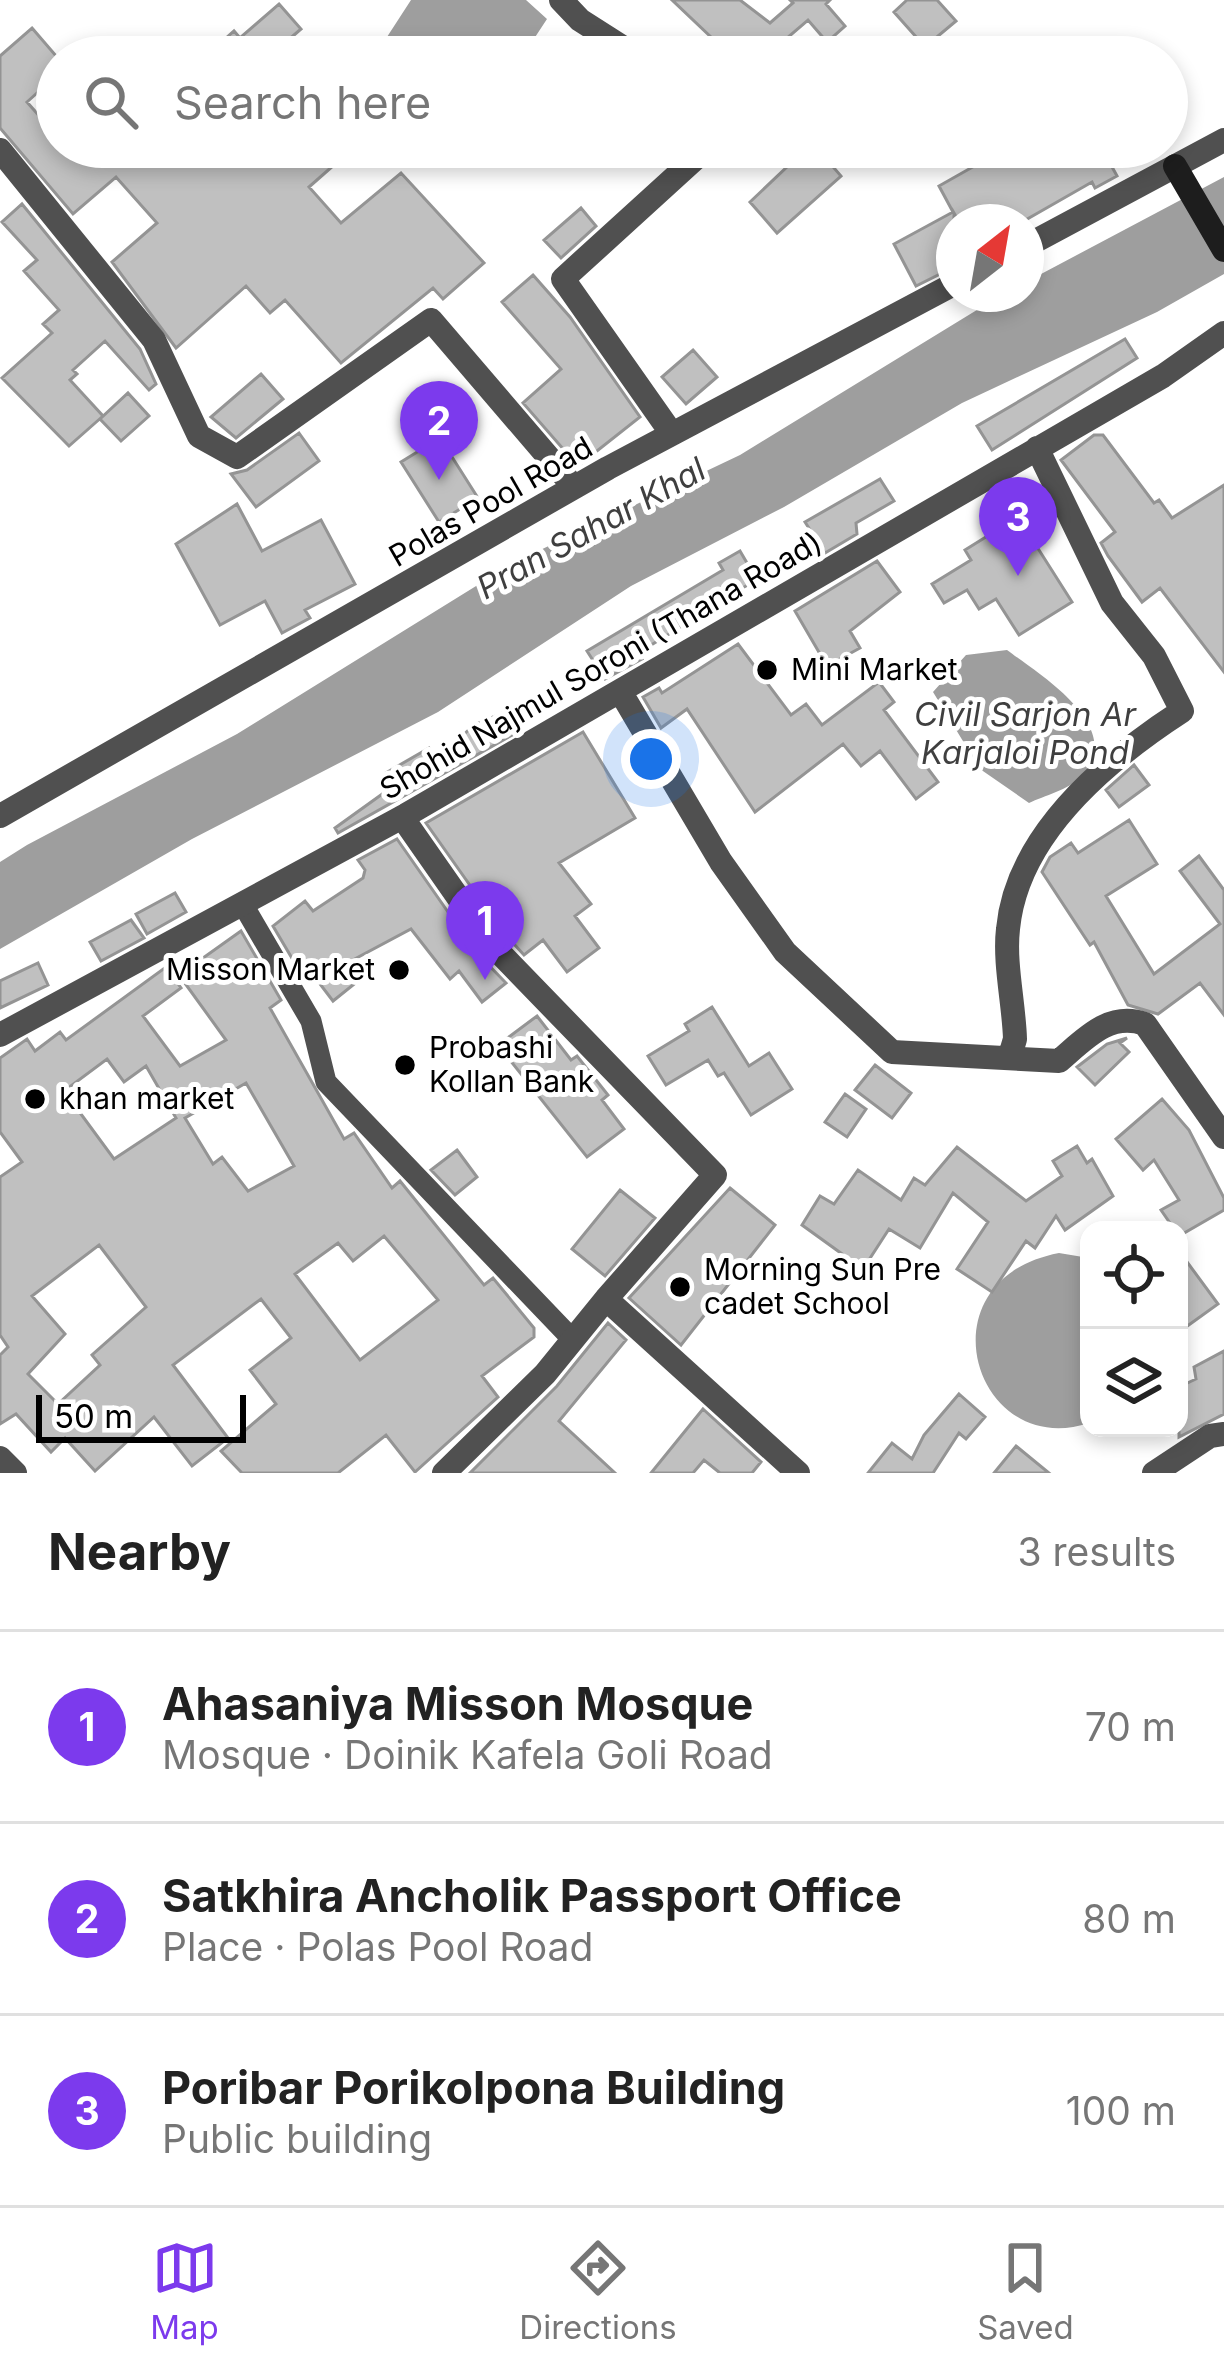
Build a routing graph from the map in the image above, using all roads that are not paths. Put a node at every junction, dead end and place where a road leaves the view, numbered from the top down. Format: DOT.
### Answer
graph roads {
  1 [pos="561,0"];
  2 [pos="605,36"];
  3 [pos="1224,140"];
  4 [pos="0,150"];
  5 [pos="1188,159"];
  6 [pos="685,168"];
  7 [pos="1170,168"];
  8 [pos="1175,168"];
  9 [pos="1044,237"];
  10 [pos="1224,250"];
  11 [pos="936,294"];
  12 [pos="1224,333"];
  13 [pos="672,434"];
  14 [pos="1036,448"];
  15 [pos="574,487"];
  16 [pos="620,691"];
  17 [pos="0,816"];
  18 [pos="402,818"];
  19 [pos="242,904"];
  20 [pos="0,1035"];
  21 [pos="1010,1056"];
  22 [pos="1224,1137"];
  23 [pos="606,1299"];
  24 [pos="573,1340"];
  25 [pos="1224,1434"];
  26 [pos="0,1459"];
  27 [pos="15,1473"];
  28 [pos="444,1473"];
  29 [pos="798,1473"];
  30 [pos="1154,1473"];
  1 -- 2 [label="street"];
  3 -- 5 [label="street"];
  4 -- 15 [label="street"];
  6 -- 13 [label="street"];
  7 -- 9 [label="street"];
  8 -- 10 [label="main road"];
  11 -- 13 [label="street, Polas Pool Road"];
  12 -- 14 [label="street, Shohid Najmul Soroni (Thana Road)"];
  13 -- 15 [label="street, Polas Pool Road"];
  14 -- 16 [label="street, Shohid Najmul Soroni (Thana Road)"];
  14 -- 21 [label="street"];
  15 -- 17 [label="street, Polas Pool Road"];
  16 -- 18 [label="street, Shohid Najmul Soroni (Thana Road)"];
  16 -- 21 [label="street"];
  18 -- 19 [label="street, Shohid Najmul Soroni (Thana Road)"];
  18 -- 23 [label="street"];
  19 -- 20 [label="street, Shohid Najmul Soroni (Thana Road)"];
  19 -- 24 [label="street"];
  21 -- 22 [label="street"];
  23 -- 24 [label="street"];
  23 -- 29 [label="street"];
  24 -- 28 [label="street"];
  25 -- 30 [label="street"];
  26 -- 27 [label="street"];
}
